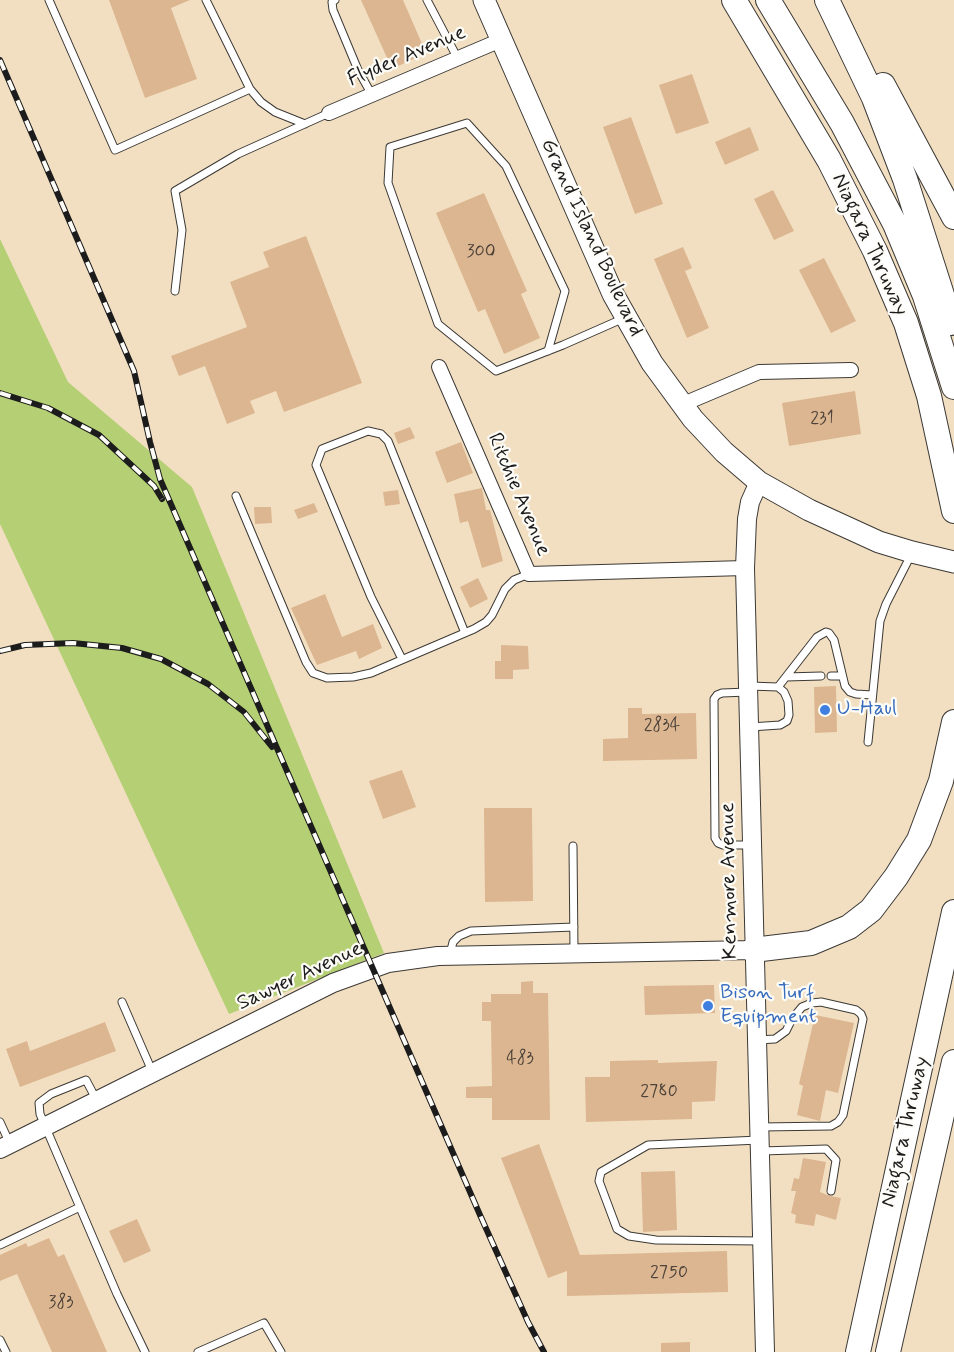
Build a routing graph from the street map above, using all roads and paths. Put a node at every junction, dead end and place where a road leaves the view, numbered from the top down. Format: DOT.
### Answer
graph roads {
  1 [pos="49,0"];
  2 [pos="206,0"];
  3 [pos="335,0"];
  4 [pos="428,0"];
  5 [pos="484,0"];
  6 [pos="724,0"];
  7 [pos="734,0"];
  8 [pos="768,0"];
  9 [pos="827,0"];
  10 [pos="837,0"];
  11 [pos="501,40"];
  12 [pos="458,59"];
  13 [pos="778,75"];
  14 [pos="250,89"];
  15 [pos="372,95"];
  16 [pos="329,113"];
  17 [pos="305,124"];
  18 [pos="954,217"];
  19 [pos="175,291"];
  20 [pos="625,317"];
  21 [pos="954,334"];
  22 [pos="548,351"];
  23 [pos="439,367"];
  24 [pos="851,370"];
  25 [pos="954,387"];
  26 [pos="681,405"];
  27 [pos="759,482"];
  28 [pos="236,496"];
  29 [pos="953,504"];
  30 [pos="912,552"];
  31 [pos="954,562"];
  32 [pos="746,568"];
  33 [pos="529,574"];
  34 [pos="465,633"];
  35 [pos="402,660"];
  36 [pos="821,676"];
  37 [pos="831,676"];
  38 [pos="842,676"];
  39 [pos="786,677"];
  40 [pos="778,687"];
  41 [pos="748,689"];
  42 [pos="872,695"];
  43 [pos="954,722"];
  44 [pos="749,727"];
  45 [pos="868,742"];
  46 [pos="751,845"];
  47 [pos="573,846"];
  48 [pos="954,912"];
  49 [pos="574,927"];
  50 [pos="753,950"];
  51 [pos="574,954"];
  52 [pos="449,956"];
  53 [pos="122,1002"];
  54 [pos="756,1040"];
  55 [pos="954,1062"];
  56 [pos="153,1073"];
  57 [pos="97,1101"];
  58 [pos="0,1122"];
  59 [pos="45,1126"];
  60 [pos="759,1139"];
  61 [pos="5,1146"];
  62 [pos="831,1191"];
  63 [pos="80,1207"];
  64 [pos="762,1241"];
  65 [pos="0,1245"];
  66 [pos="0,1340"];
  67 [pos="6,1352"];
  68 [pos="145,1352"];
  69 [pos="198,1352"];
  70 [pos="281,1352"];
  71 [pos="765,1352"];
  72 [pos="858,1352"];
  73 [pos="888,1352"];
  1 -- 14 [label="lane"];
  2 -- 14 [label="lane"];
  3 -- 15 [label="lane"];
  4 -- 12 [label="lane"];
  5 -- 11 [label="main road, Grand Island Boulevard"];
  6 -- 13 [label="highway"];
  7 -- 13 [label="highway, Niagara Thruway"];
  8 -- 25 [label="highway, Niagara Thruway"];
  9 -- 21 [label="highway"];
  10 -- 18 [label="highway"];
  11 -- 12 [label="street, Flyder Avenue"];
  11 -- 20 [label="main road, Grand Island Boulevard"];
  12 -- 15 [label="street, Flyder Avenue"];
  13 -- 29 [label="highway, Niagara Thruway"];
  14 -- 17 [label="lane"];
  15 -- 16 [label="street, Flyder Avenue"];
  16 -- 17 [label="lane"];
  17 -- 19 [label="lane"];
  20 -- 22 [label="lane"];
  20 -- 26 [label="main road, Grand Island Boulevard"];
  22 -- 22 [label="lane"];
  23 -- 33 [label="street, Ritchie Avenue"];
  24 -- 26 [label="street"];
  26 -- 27 [label="main road, Grand Island Boulevard"];
  27 -- 30 [label="main road, Grand Island Boulevard"];
  27 -- 32 [label="street, Kenmore Avenue"];
  28 -- 35 [label="lane"];
  30 -- 31 [label="main road, Grand Island Boulevard"];
  30 -- 42 [label="lane"];
  32 -- 33 [label="street, Ritchie Avenue"];
  32 -- 41 [label="street, Kenmore Avenue"];
  33 -- 34 [label="lane"];
  34 -- 35 [label="lane"];
  34 -- 35 [label="lane"];
  36 -- 39 [label="lane"];
  37 -- 38 [label="lane"];
  38 -- 39 [label="lane"];
  38 -- 42 [label="lane"];
  39 -- 40 [label="lane"];
  40 -- 41 [label="lane"];
  40 -- 44 [label="lane"];
  41 -- 44 [label="street, Kenmore Avenue"];
  41 -- 46 [label="lane"];
  42 -- 45 [label="lane"];
  43 -- 50 [label="highway"];
  44 -- 46 [label="street, Kenmore Avenue"];
  46 -- 50 [label="street, Kenmore Avenue"];
  47 -- 49 [label="lane"];
  48 -- 72 [label="highway, Niagara Thruway"];
  49 -- 51 [label="lane"];
  49 -- 52 [label="lane"];
  50 -- 51 [label="street, Sawyer Avenue"];
  50 -- 54 [label="street, Kenmore Avenue"];
  51 -- 52 [label="street, Sawyer Avenue"];
  52 -- 56 [label="street, Sawyer Avenue"];
  53 -- 56 [label="lane"];
  54 -- 60 [label="street, Kenmore Avenue"];
  54 -- 60 [label="lane"];
  55 -- 73 [label="highway, Niagara Thruway"];
  56 -- 57 [label="street, Sawyer Avenue"];
  57 -- 59 [label="street, Sawyer Avenue"];
  57 -- 59 [label="lane"];
  58 -- 61 [label="lane"];
  59 -- 61 [label="street, Sawyer Avenue"];
  59 -- 63 [label="lane"];
  60 -- 62 [label="lane"];
  60 -- 64 [label="street, Kenmore Avenue"];
  60 -- 64 [label="lane"];
  63 -- 65 [label="lane"];
  63 -- 68 [label="lane"];
  64 -- 71 [label="street, Kenmore Avenue"];
  66 -- 67 [label="lane"];
  69 -- 70 [label="lane"];
}
